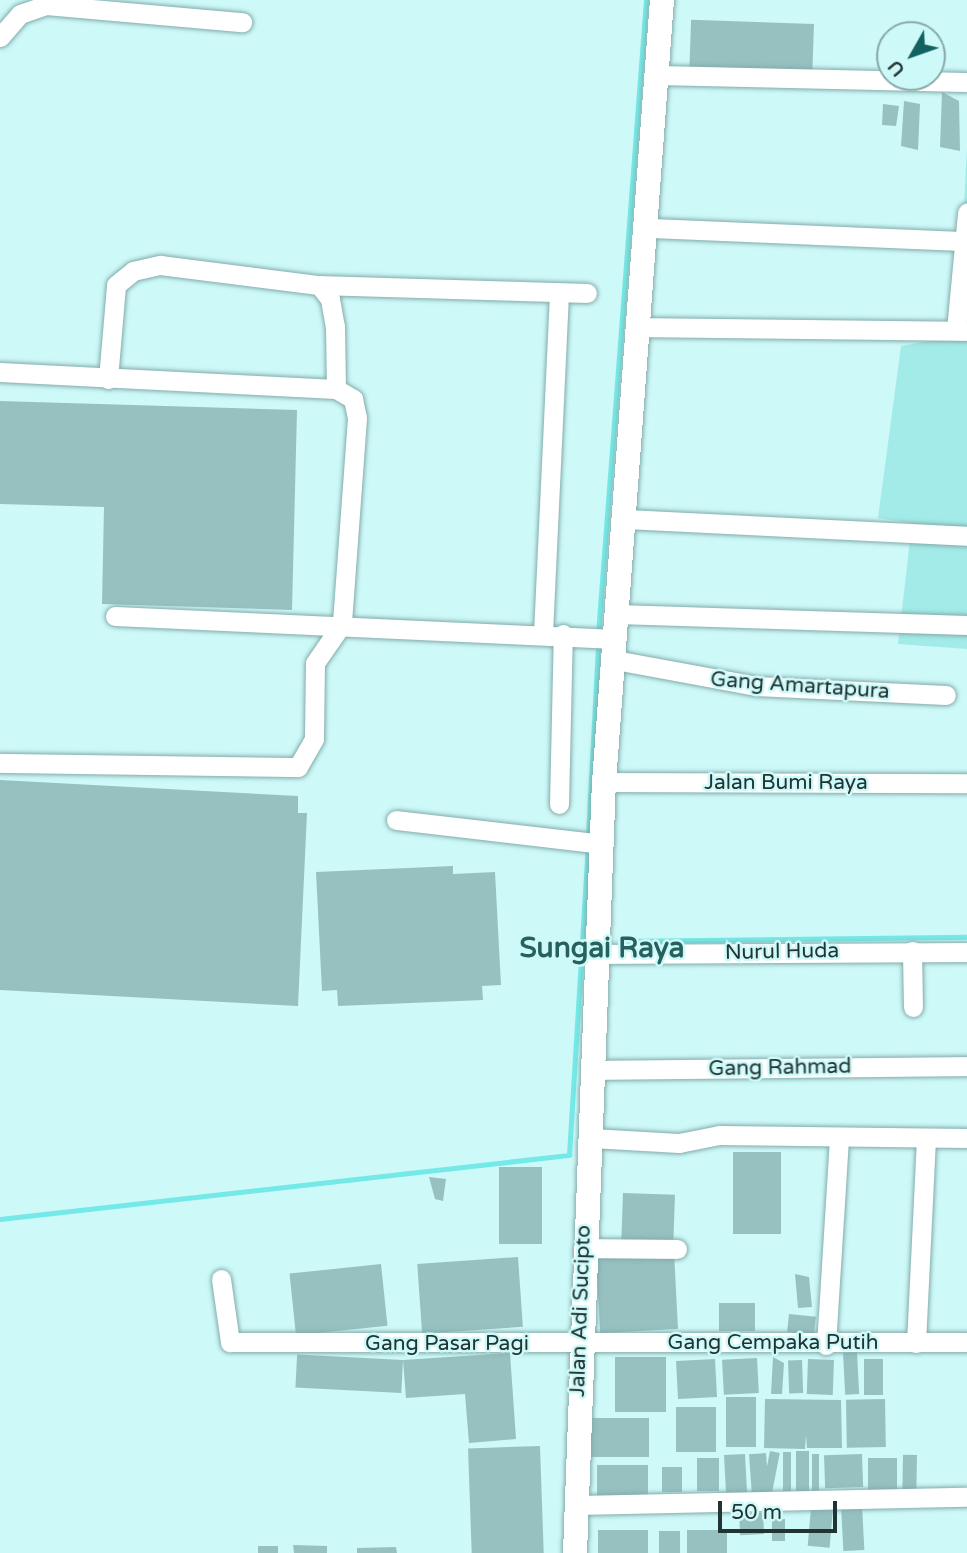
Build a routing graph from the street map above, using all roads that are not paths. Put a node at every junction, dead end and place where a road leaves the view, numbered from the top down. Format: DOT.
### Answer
graph roads {
  1 [pos="662,0"];
  2 [pos="242,22"];
  3 [pos="0,37"];
  4 [pos="656,75"];
  5 [pos="967,82"];
  6 [pos="967,213"];
  7 [pos="649,228"];
  8 [pos="964,241"];
  9 [pos="319,285"];
  10 [pos="559,292"];
  11 [pos="587,293"];
  12 [pos="641,327"];
  13 [pos="962,331"];
  14 [pos="0,372"];
  15 [pos="108,379"];
  16 [pos="336,389"];
  17 [pos="625,519"];
  18 [pos="967,536"];
  19 [pos="617,614"];
  20 [pos="115,616"];
  21 [pos="342,624"];
  22 [pos="967,625"];
  23 [pos="543,633"];
  24 [pos="563,634"];
  25 [pos="607,644"];
  26 [pos="946,695"];
  27 [pos="0,763"];
  28 [pos="604,782"];
  29 [pos="967,783"];
  30 [pos="559,804"];
  31 [pos="396,820"];
  32 [pos="596,844"];
  33 [pos="912,951"];
  34 [pos="967,951"];
  35 [pos="596,954"];
  36 [pos="914,1007"];
  37 [pos="967,1066"];
  38 [pos="594,1070"];
  39 [pos="839,1137"];
  40 [pos="591,1138"];
  41 [pos="967,1138"];
  42 [pos="926,1139"];
  43 [pos="583,1248"];
  44 [pos="677,1249"];
  45 [pos="221,1279"];
  46 [pos="579,1342"];
  47 [pos="967,1342"];
  48 [pos="916,1343"];
  49 [pos="827,1345"];
  50 [pos="967,1497"];
  51 [pos="575,1505"];
  52 [pos="575,1553"];
  1 -- 4 [label="main road, Jalan Adi Sucipto"];
  2 -- 3 [label="street"];
  4 -- 5 [label="street"];
  4 -- 7 [label="main road, Jalan Adi Sucipto"];
  6 -- 8 [label="street"];
  7 -- 8 [label="street"];
  7 -- 12 [label="main road, Jalan Adi Sucipto"];
  8 -- 13 [label="street"];
  9 -- 10 [label="street"];
  9 -- 15 [label="street"];
  9 -- 16 [label="street"];
  10 -- 11 [label="street"];
  10 -- 23 [label="street"];
  12 -- 13 [label="street"];
  12 -- 17 [label="main road, Jalan Adi Sucipto"];
  14 -- 15 [label="street"];
  15 -- 16 [label="street"];
  16 -- 21 [label="street"];
  17 -- 18 [label="street"];
  17 -- 19 [label="main road, Jalan Adi Sucipto"];
  19 -- 22 [label="street"];
  19 -- 25 [label="main road, Jalan Adi Sucipto"];
  20 -- 21 [label="street, Gang Amartapura"];
  21 -- 23 [label="street, Gang Amartapura"];
  21 -- 27 [label="street"];
  23 -- 24 [label="street, Gang Amartapura"];
  24 -- 25 [label="street, Gang Amartapura"];
  24 -- 30 [label="street"];
  25 -- 26 [label="street, Gang Amartapura"];
  25 -- 28 [label="main road, Jalan Adi Sucipto"];
  28 -- 29 [label="street, Jalan Bumi Raya"];
  28 -- 35 [label="main road, Jalan Adi Sucipto"];
  31 -- 32 [label="street"];
  33 -- 34 [label="street, Nurul Huda"];
  33 -- 35 [label="street, Nurul Huda"];
  33 -- 36 [label="street"];
  35 -- 38 [label="main road, Jalan Adi Sucipto"];
  37 -- 38 [label="street, Gang Rahmad"];
  38 -- 40 [label="main road, Jalan Adi Sucipto"];
  39 -- 40 [label="street"];
  39 -- 42 [label="street"];
  39 -- 49 [label="street"];
  40 -- 43 [label="main road, Jalan Adi Sucipto"];
  41 -- 42 [label="street"];
  42 -- 48 [label="street"];
  43 -- 44 [label="street"];
  43 -- 46 [label="main road, Jalan Adi Sucipto"];
  45 -- 46 [label="street, Gang Pasar Pagi"];
  46 -- 49 [label="street, Gang Cempaka Putih"];
  46 -- 51 [label="main road, Jalan Adi Sucipto"];
  47 -- 48 [label="street, Gang Cempaka Putih"];
  48 -- 49 [label="street, Gang Cempaka Putih"];
  50 -- 51 [label="street"];
  51 -- 52 [label="main road, Jalan Adi Sucipto"];
}
